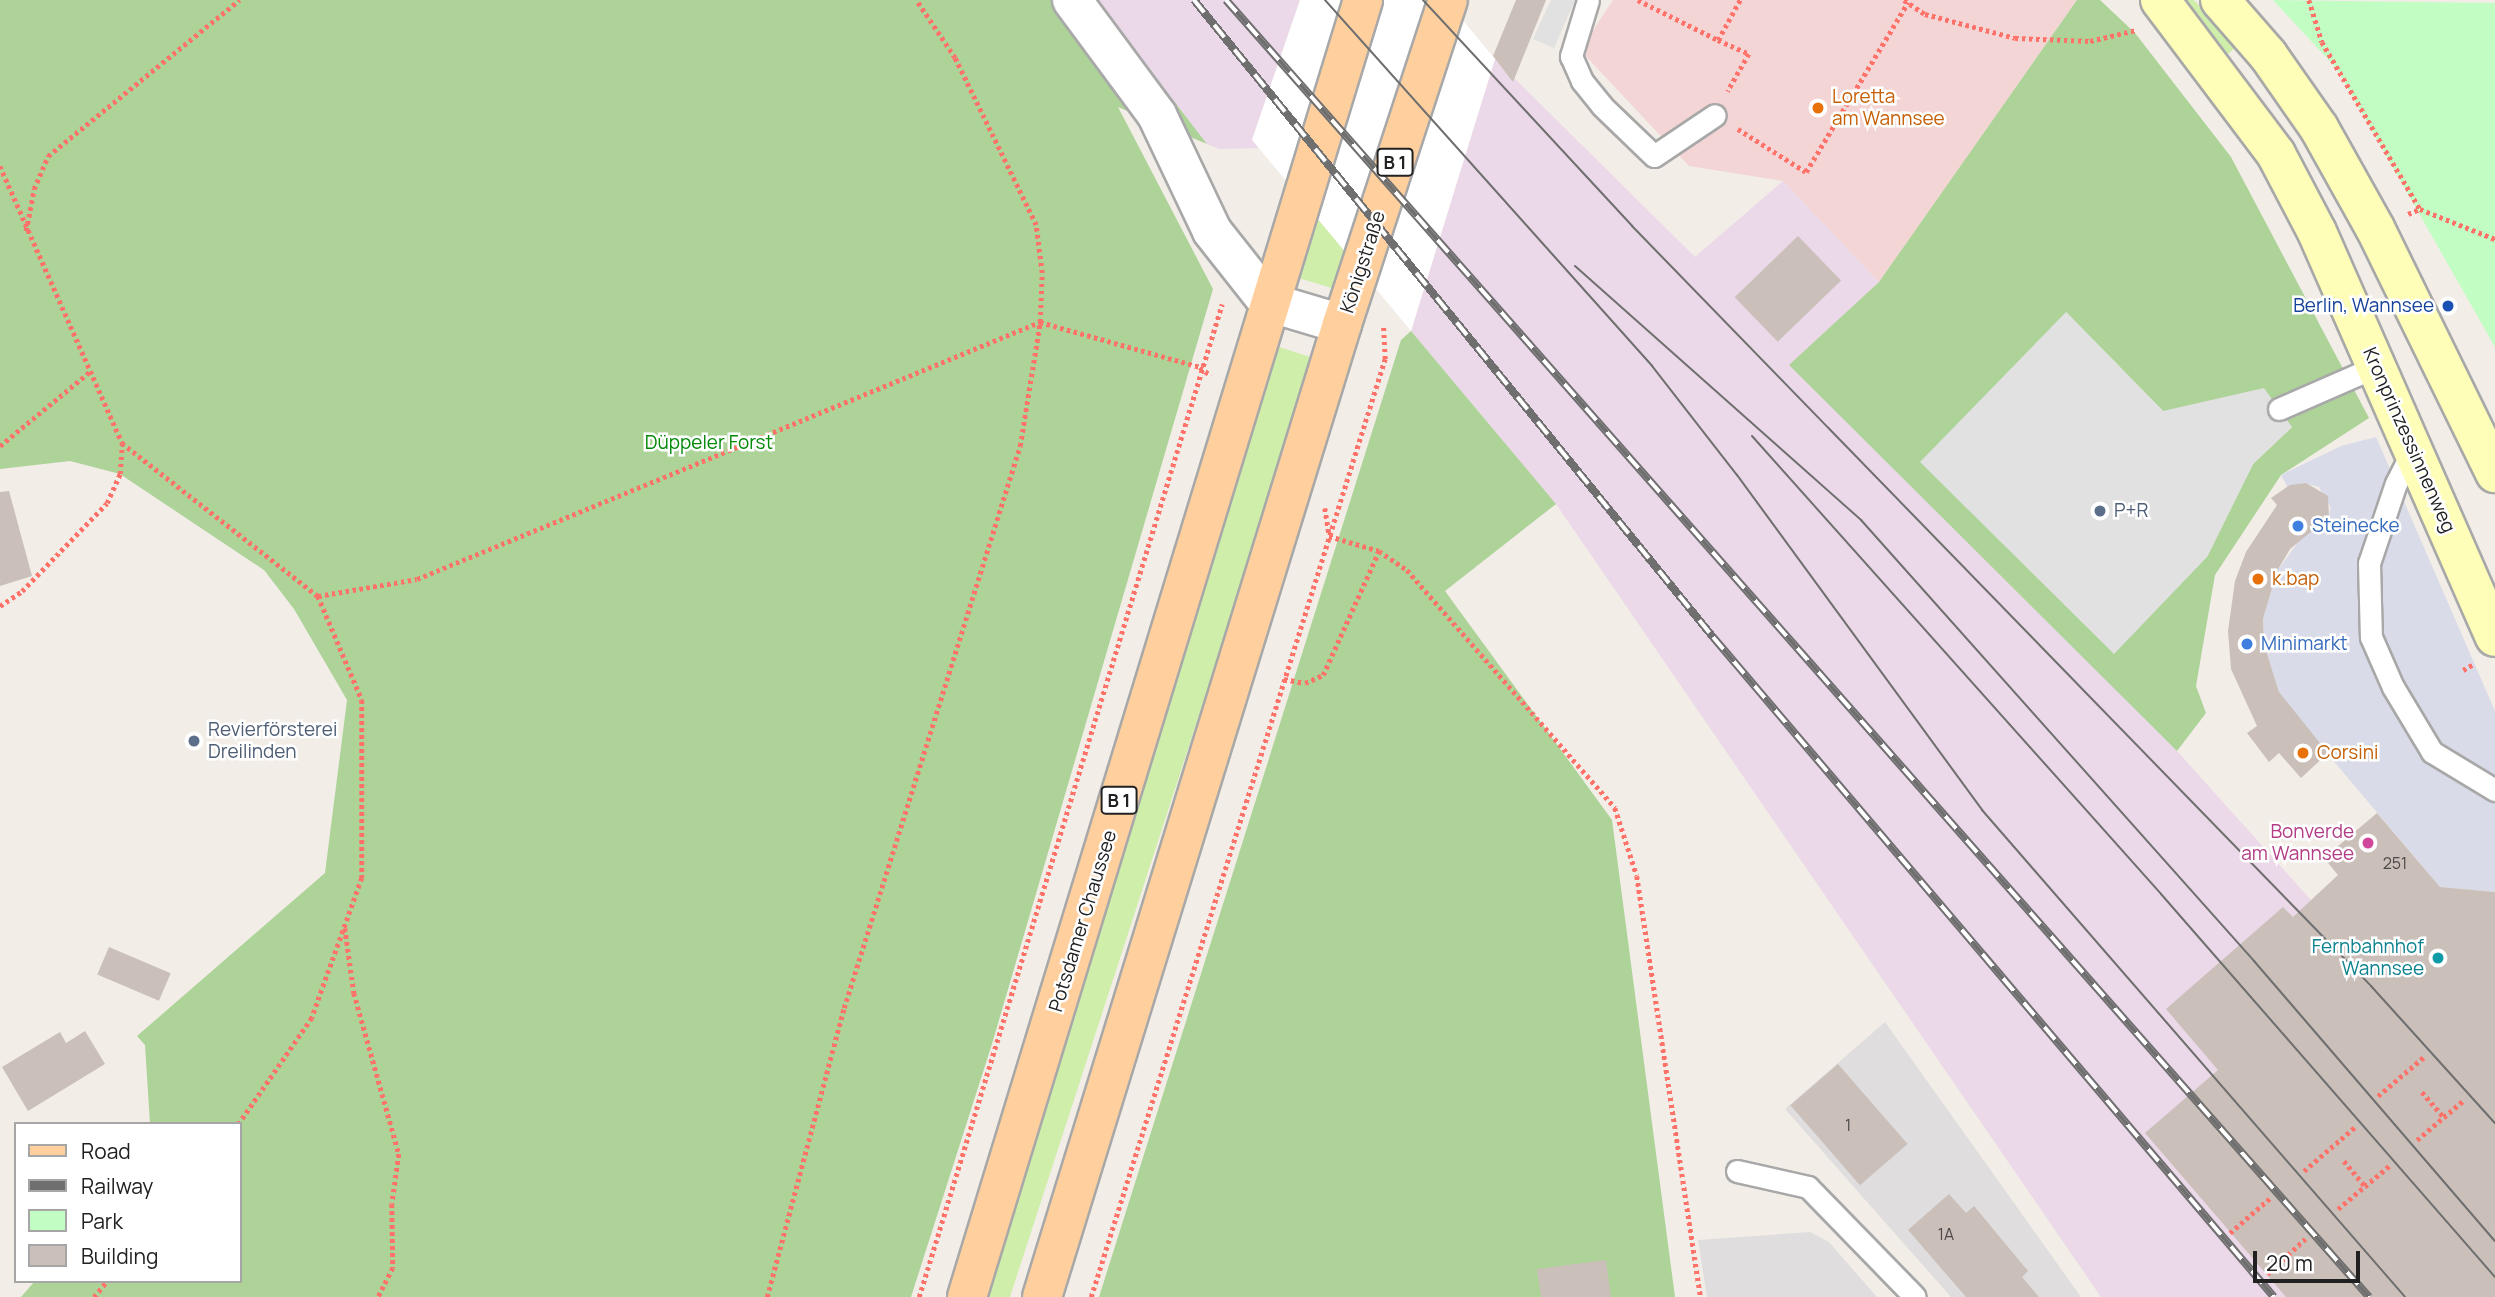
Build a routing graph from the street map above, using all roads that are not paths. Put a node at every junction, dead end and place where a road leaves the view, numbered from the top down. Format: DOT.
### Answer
graph roads {
  1 [pos="1072,0"];
  2 [pos="1363,0"];
  3 [pos="1448,0"];
  4 [pos="1588,0"];
  5 [pos="2161,0"];
  6 [pos="2220,0"];
  7 [pos="1715,115"];
  8 [pos="1268,302"];
  9 [pos="1342,324"];
  10 [pos="2434,343"];
  11 [pos="2376,366"];
  12 [pos="2279,409"];
  13 [pos="2413,450"];
  14 [pos="2495,473"];
  15 [pos="2495,637"];
  16 [pos="2495,790"];
  17 [pos="1737,1171"];
  18 [pos="967,1297"];
  19 [pos="1042,1297"];
  20 [pos="1915,1297"];
  1 -- 8 [label="street"];
  2 -- 8 [label="main road, B 1"];
  3 -- 9 [label="main road, Königstraße / B 1"];
  4 -- 7 [label="lane"];
  5 -- 11 [label="main road, Kronprinzessinnenweg"];
  6 -- 10 [label="main road"];
  8 -- 9 [label="street"];
  8 -- 18 [label="main road, Potsdamer Chaussee / B 1"];
  9 -- 19 [label="main road, B 1"];
  10 -- 11 [label="main road"];
  10 -- 14 [label="main road"];
  11 -- 12 [label="lane"];
  11 -- 13 [label="main road, Kronprinzessinnenweg"];
  13 -- 15 [label="main road, Kronprinzessinnenweg"];
  13 -- 16 [label="lane"];
  17 -- 20 [label="lane"];
}
